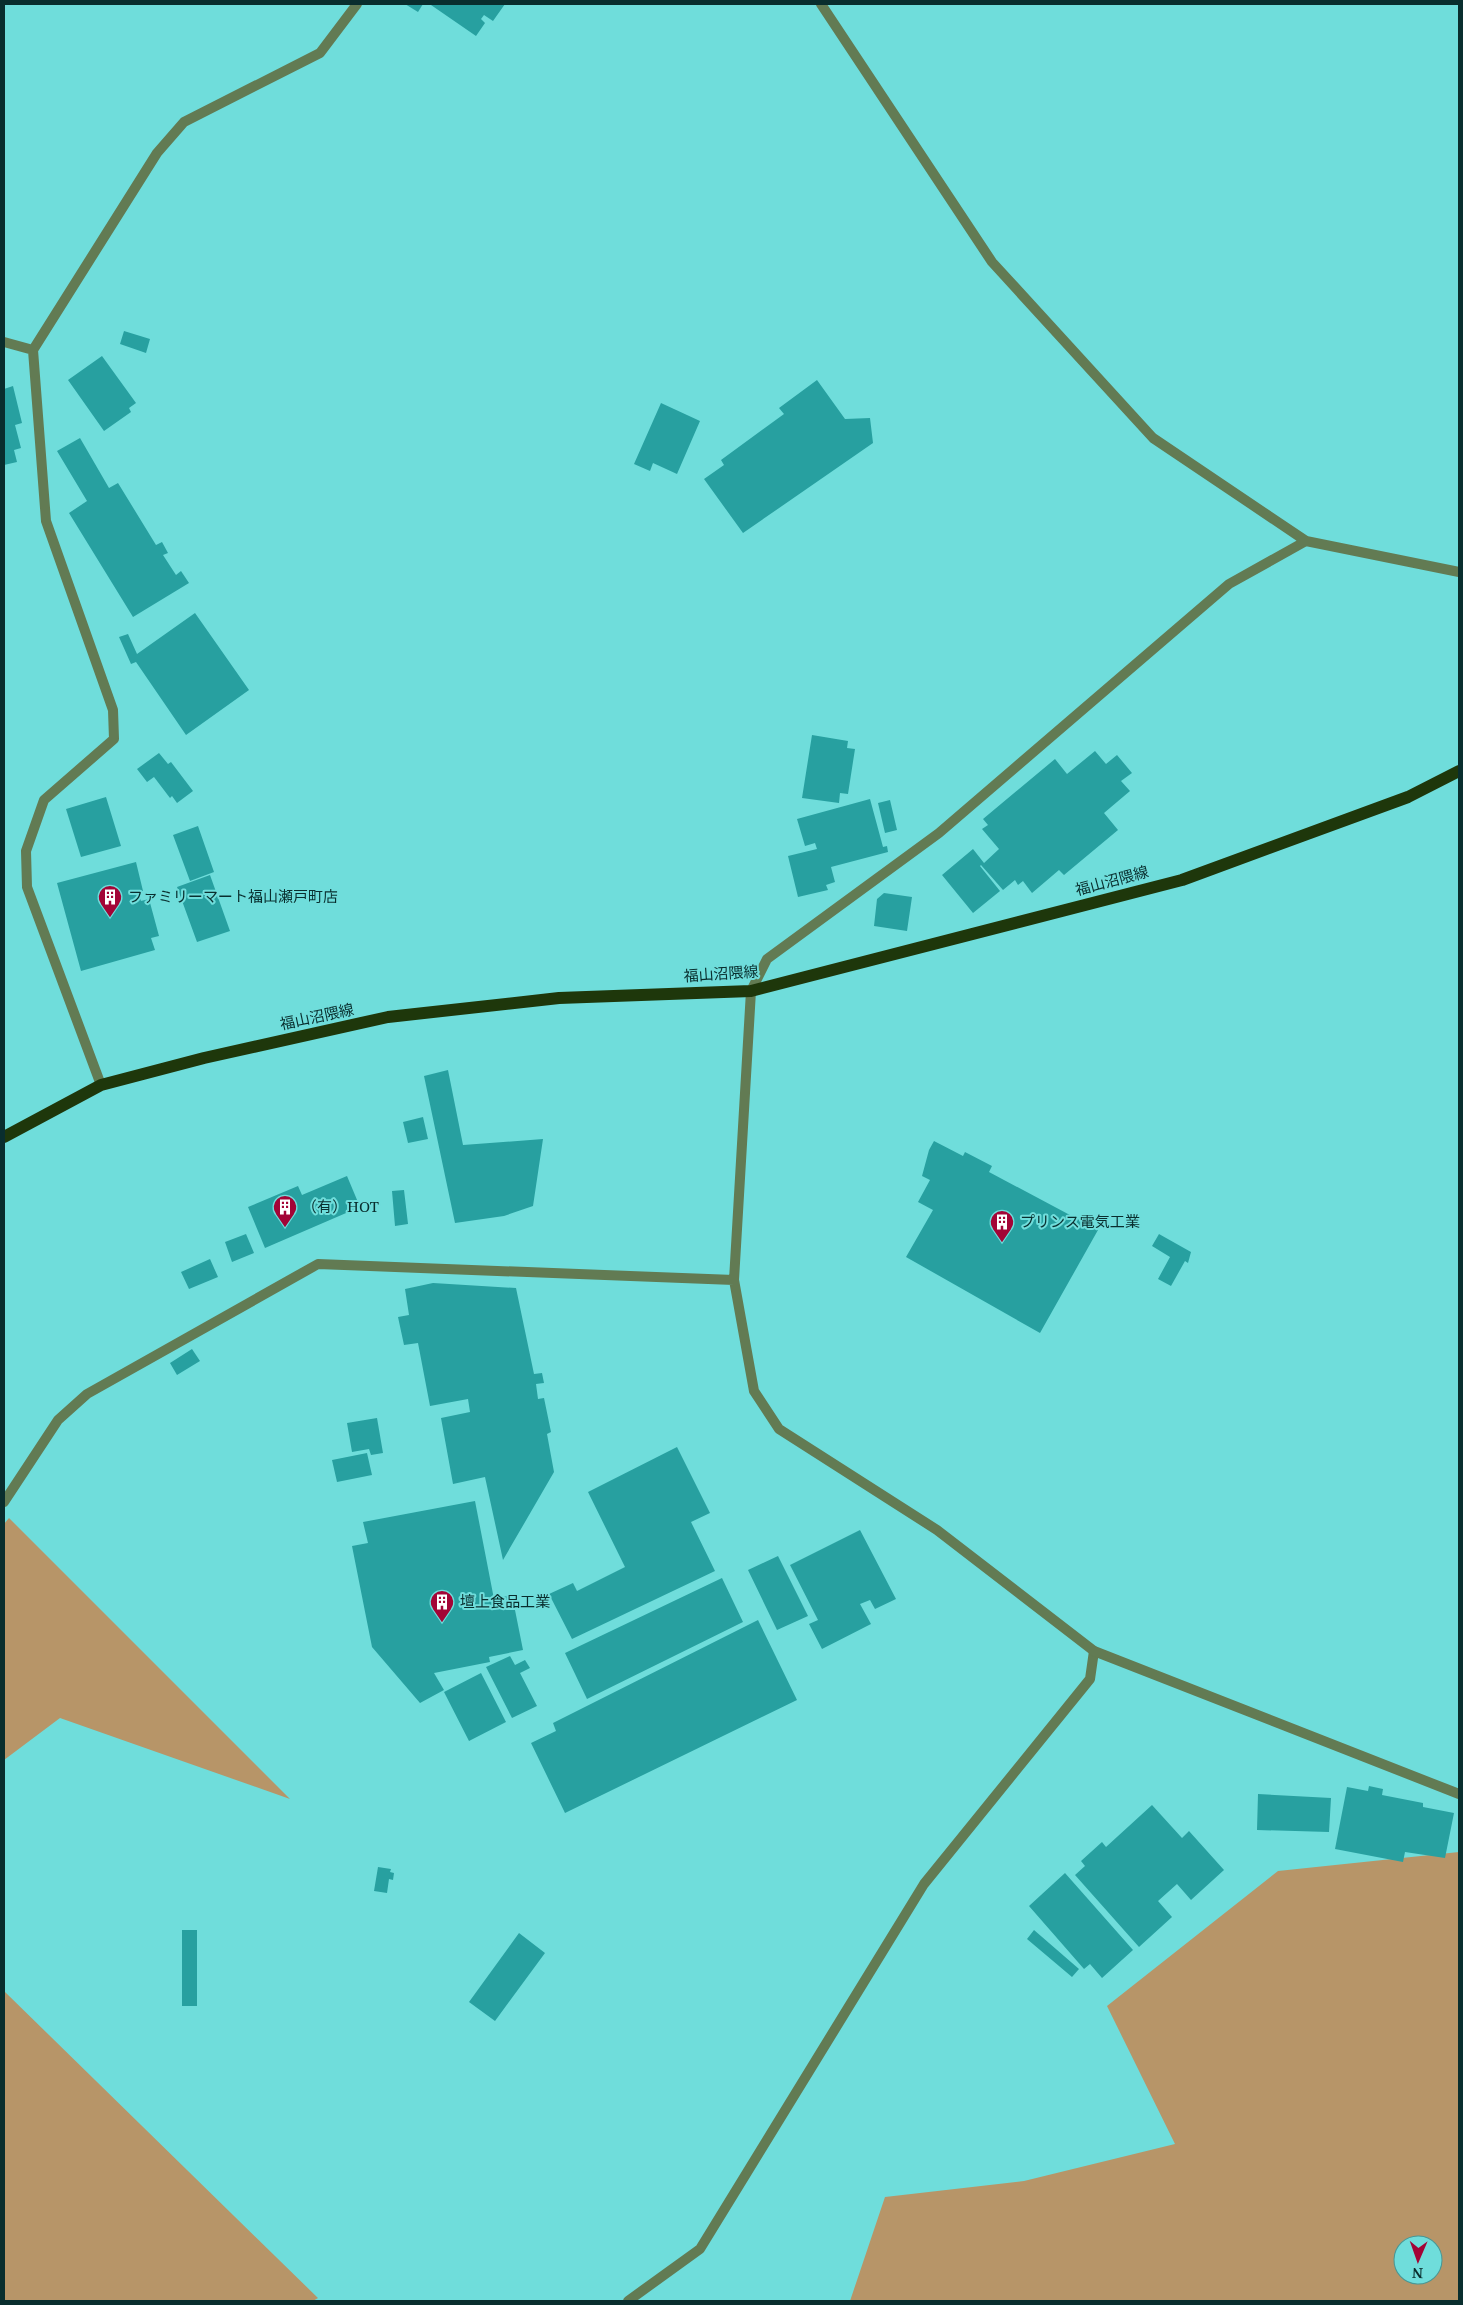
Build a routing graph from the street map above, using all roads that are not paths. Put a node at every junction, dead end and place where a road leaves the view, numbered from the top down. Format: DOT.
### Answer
graph roads {
  1 [pos="357,4"];
  2 [pos="821,4"];
  3 [pos="4,342"];
  4 [pos="33,350"];
  5 [pos="1306,541"];
  6 [pos="1459,572"];
  7 [pos="1459,771"];
  8 [pos="752,991"];
  9 [pos="101,1085"];
  10 [pos="4,1137"];
  11 [pos="734,1280"];
  12 [pos="4,1502"];
  13 [pos="1094,1652"];
  14 [pos="1459,1794"];
  15 [pos="628,2301"];
  1 -- 4 [label="street"];
  2 -- 5 [label="street"];
  3 -- 4 [label="street"];
  4 -- 9 [label="street"];
  5 -- 6 [label="street"];
  5 -- 8 [label="street"];
  7 -- 8 [label="main road, 福山沼隈線"];
  8 -- 9 [label="main road, 福山沼隈線"];
  8 -- 11 [label="street"];
  9 -- 10 [label="main road, 福山沼隈線"];
  11 -- 12 [label="street"];
  11 -- 13 [label="street"];
  13 -- 14 [label="street"];
  13 -- 15 [label="street"];
}
